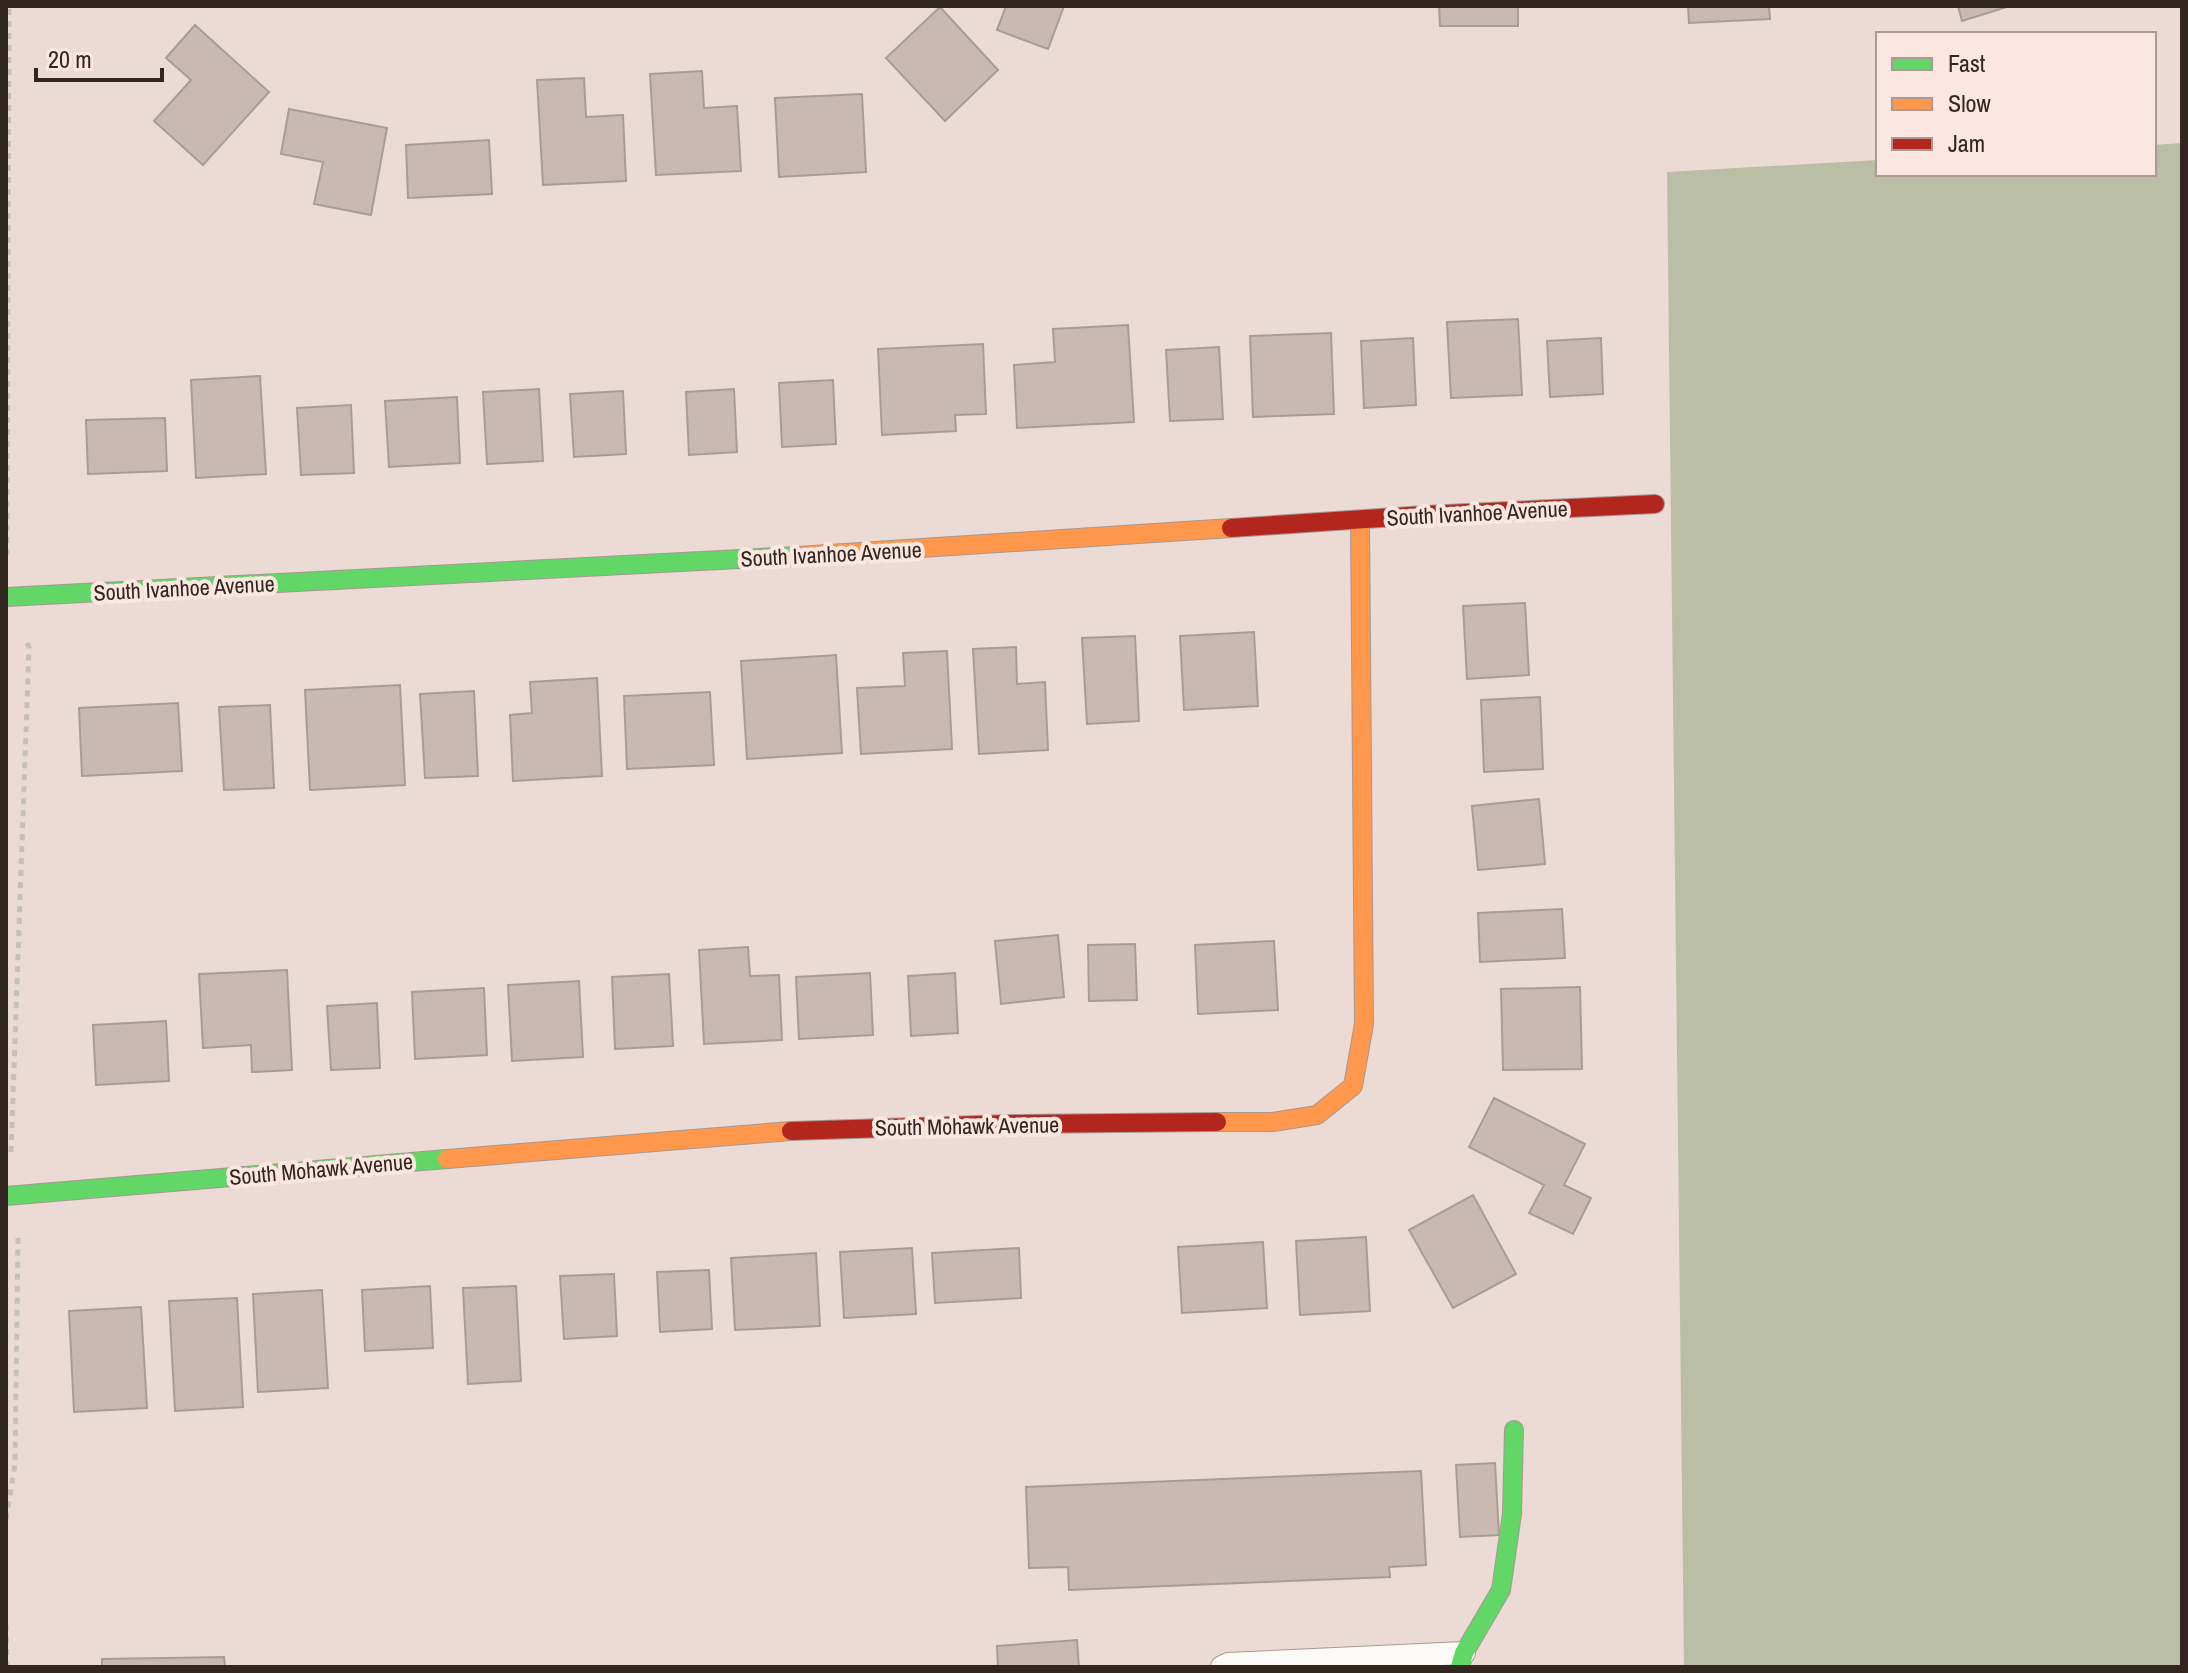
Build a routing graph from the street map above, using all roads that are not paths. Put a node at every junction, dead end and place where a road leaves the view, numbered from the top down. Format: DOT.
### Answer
graph roads {
  1 [pos="1655,504"];
  2 [pos="1360,520"];
  3 [pos="6,597"];
  4 [pos="8,1196"];
  5 [pos="1514,1430"];
  6 [pos="1462,1660"];
  7 [pos="1222,1667"];
  1 -- 2 [label="street, South Ivanhoe Avenue"];
  2 -- 3 [label="street, South Ivanhoe Avenue"];
  2 -- 4 [label="street, South Mohawk Avenue"];
  5 -- 6 [label="street"];
  6 -- 7 [label="lane"];
}
